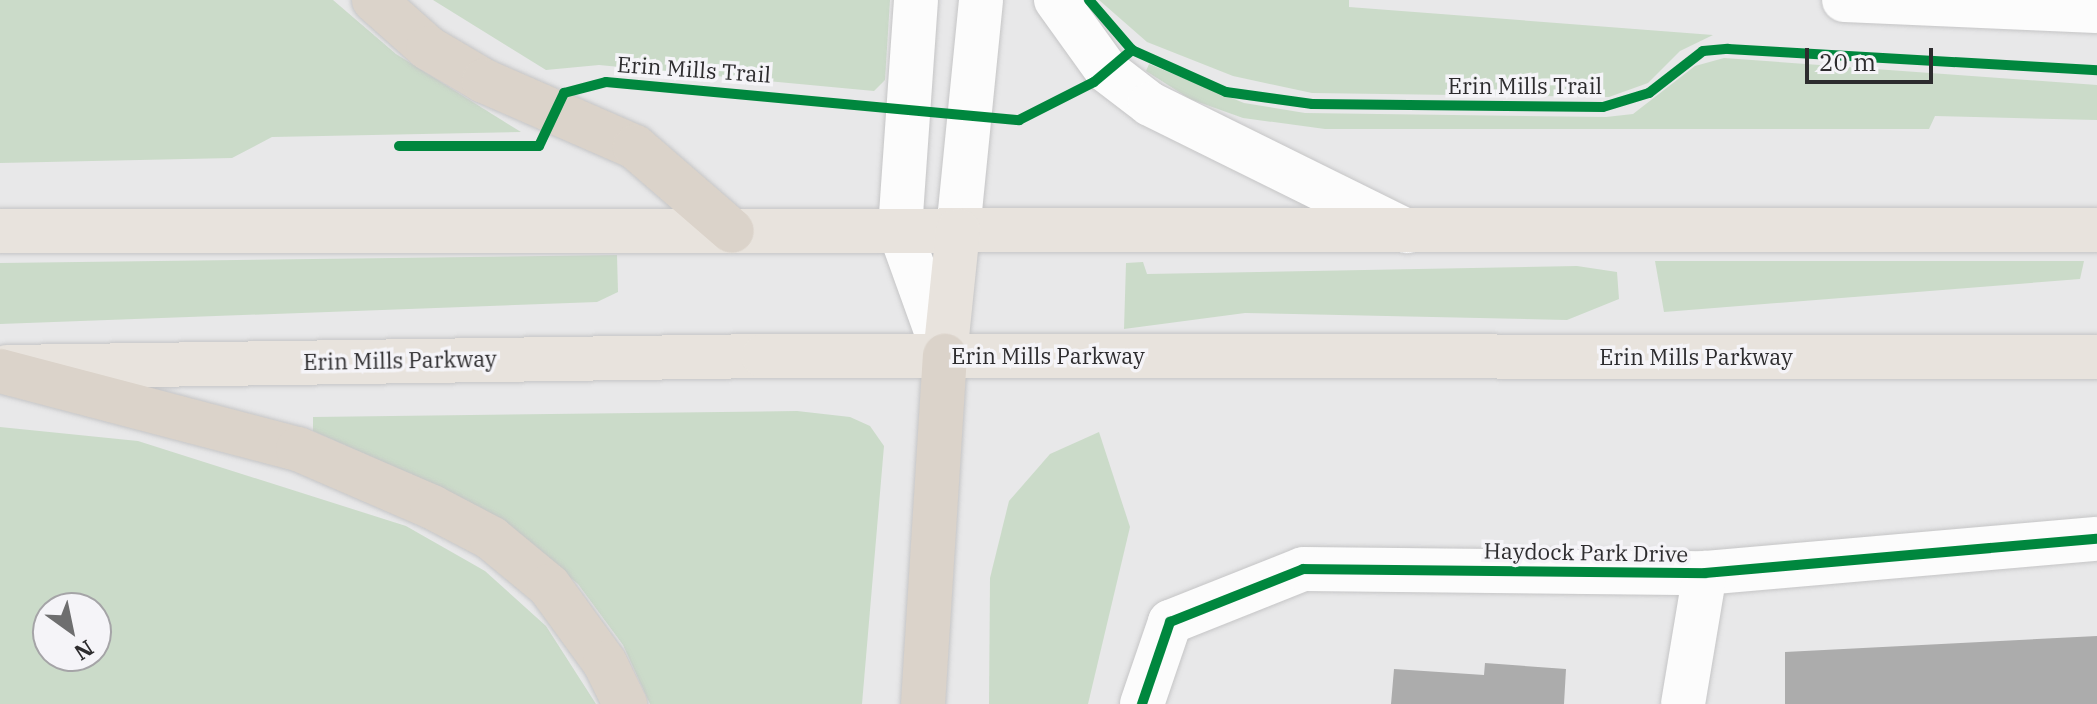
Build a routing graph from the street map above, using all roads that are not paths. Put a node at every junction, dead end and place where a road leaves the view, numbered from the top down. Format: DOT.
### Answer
graph roads {
  1 [pos="374,0"];
  2 [pos="916,0"];
  3 [pos="981,0"];
  4 [pos="1056,0"];
  5 [pos="1844,0"];
  6 [pos="2097,11"];
  7 [pos="2097,230"];
  8 [pos="0,231"];
  9 [pos="732,231"];
  10 [pos="900,231"];
  11 [pos="958,231"];
  12 [pos="1407,231"];
  13 [pos="945,356"];
  14 [pos="2097,357"];
  15 [pos="0,369"];
  16 [pos="2097,539"];
  17 [pos="1705,573"];
  18 [pos="625,704"];
  19 [pos="923,704"];
  20 [pos="1142,704"];
  21 [pos="1683,704"];
  1 -- 9 [label="highway"];
  2 -- 10 [label="street"];
  3 -- 11 [label="street"];
  4 -- 12 [label="street"];
  5 -- 6 [label="street"];
  7 -- 12 [label="main road"];
  8 -- 9 [label="main road"];
  9 -- 10 [label="main road"];
  10 -- 11 [label="main road"];
  10 -- 13 [label="street"];
  11 -- 12 [label="main road"];
  11 -- 13 [label="main road"];
  13 -- 14 [label="main road, Erin Mills Parkway"];
  13 -- 15 [label="main road, Erin Mills Parkway"];
  13 -- 19 [label="highway"];
  15 -- 18 [label="highway"];
  16 -- 17 [label="street, Haydock Park Drive"];
  17 -- 20 [label="street, Haydock Park Drive"];
  17 -- 21 [label="street"];
}
